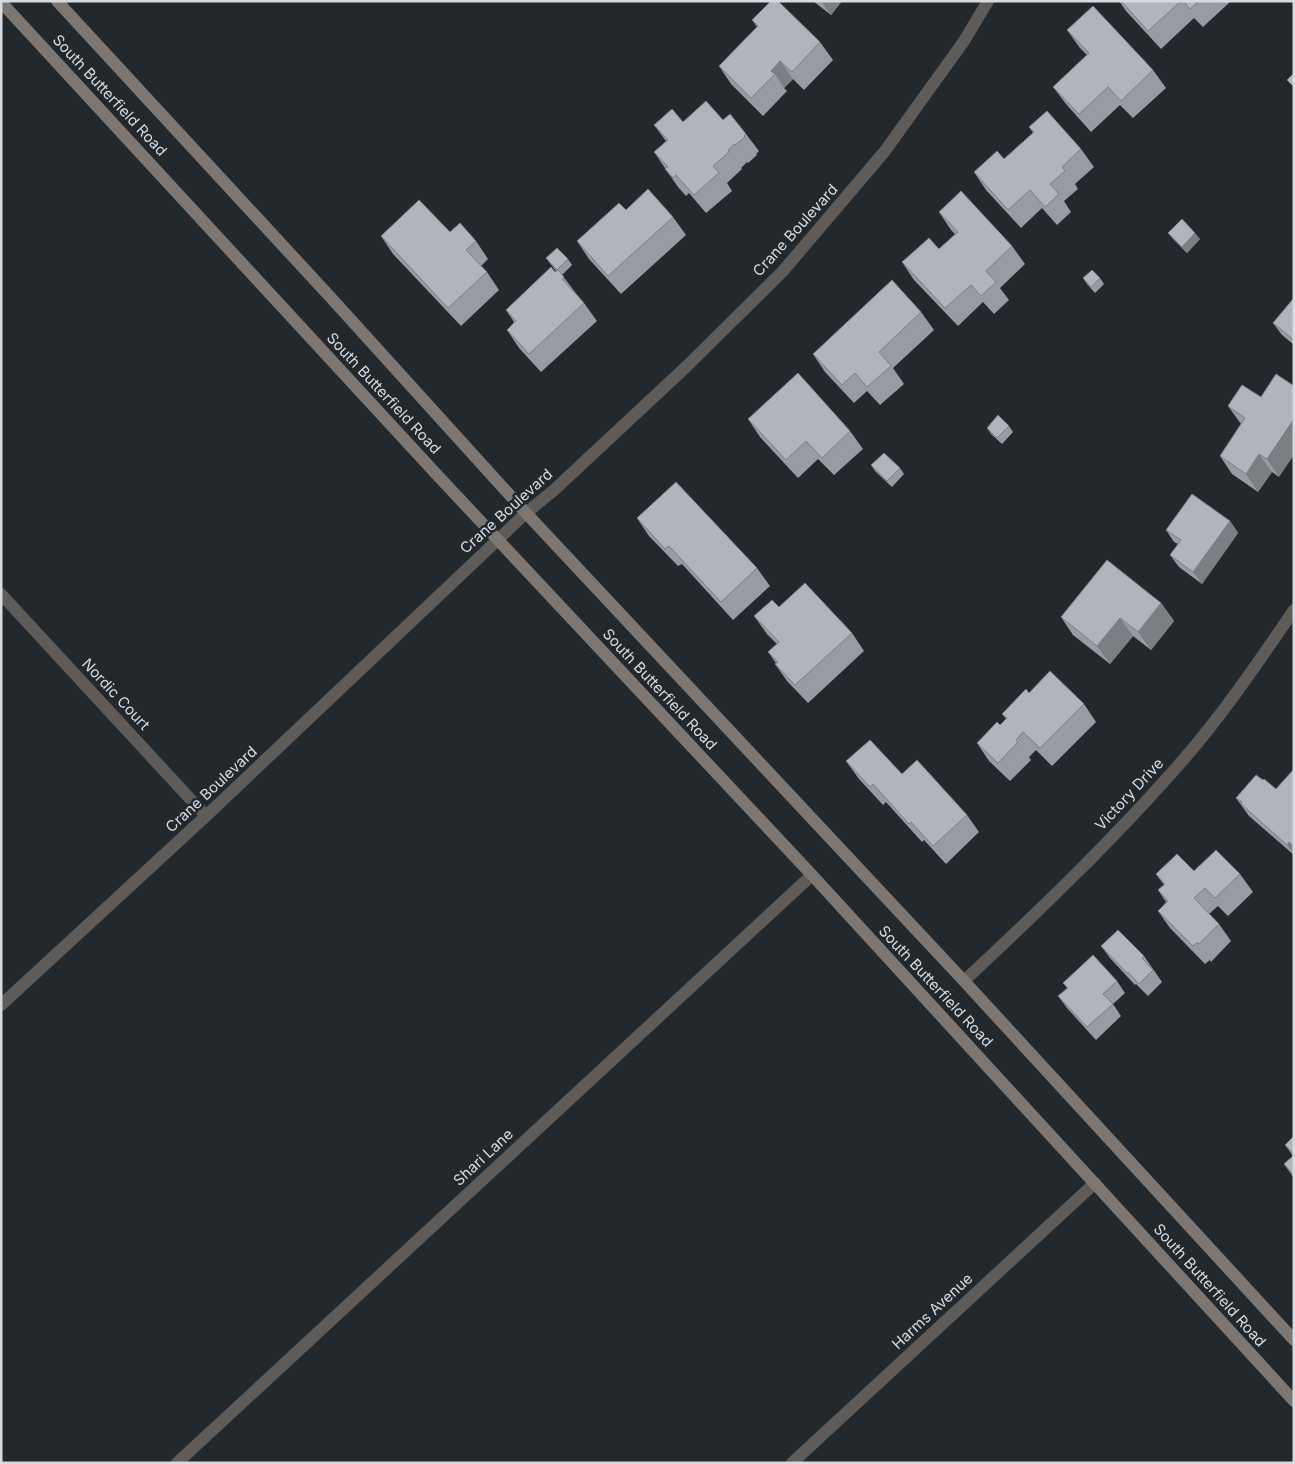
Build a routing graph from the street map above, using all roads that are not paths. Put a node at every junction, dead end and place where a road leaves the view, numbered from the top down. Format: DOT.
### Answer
graph roads {
  1 [pos="57,1"];
  2 [pos="988,1"];
  3 [pos="1,2"];
  4 [pos="526,513"];
  5 [pos="498,539"];
  6 [pos="1,594"];
  7 [pos="1294,610"];
  8 [pos="206,816"];
  9 [pos="812,875"];
  10 [pos="964,981"];
  11 [pos="1,1005"];
  12 [pos="1095,1183"];
  13 [pos="1294,1340"];
  14 [pos="1294,1401"];
  15 [pos="177,1463"];
  16 [pos="792,1463"];
  1 -- 4 [label="main road, South Butterfield Road"];
  2 -- 4 [label="street, Crane Boulevard"];
  3 -- 5 [label="main road, South Butterfield Road"];
  4 -- 5 [label="street, Crane Boulevard"];
  4 -- 10 [label="main road, South Butterfield Road"];
  5 -- 8 [label="street, Crane Boulevard"];
  5 -- 9 [label="main road, South Butterfield Road"];
  6 -- 8 [label="street, Nordic Court"];
  7 -- 10 [label="street, Victory Drive"];
  8 -- 11 [label="street, Crane Boulevard"];
  9 -- 12 [label="main road, South Butterfield Road"];
  9 -- 15 [label="street, Shari Lane"];
  10 -- 13 [label="main road, South Butterfield Road"];
  12 -- 14 [label="main road, South Butterfield Road"];
  12 -- 16 [label="street, Harms Avenue"];
}
